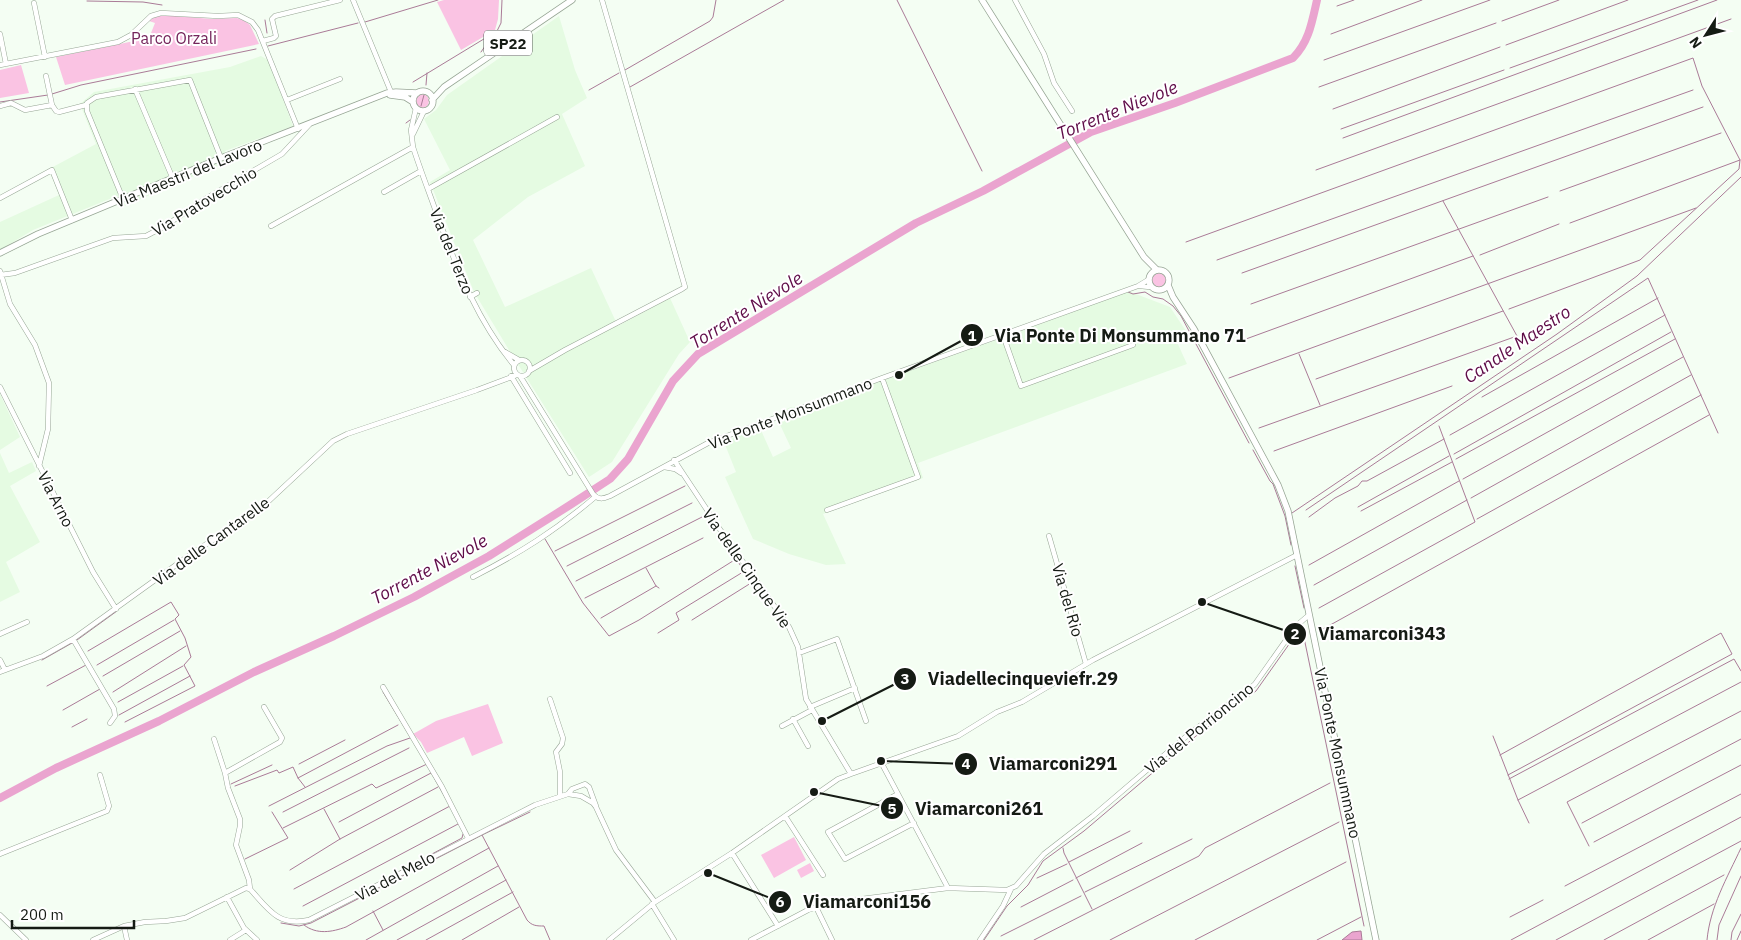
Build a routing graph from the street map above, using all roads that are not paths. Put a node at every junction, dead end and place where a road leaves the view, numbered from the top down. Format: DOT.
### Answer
graph roads {
  1 [pos="340,0"];
  2 [pos="353,0"];
  3 [pos="572,0"];
  4 [pos="602,0"];
  5 [pos="982,0"];
  6 [pos="1015,0"];
  7 [pos="34,3"];
  8 [pos="0,34"];
  9 [pos="263,42"];
  10 [pos="45,56"];
  11 [pos="6,64"];
  12 [pos="0,65"];
  13 [pos="46,76"];
  14 [pos="340,79"];
  15 [pos="444,87"];
  16 [pos="135,89"];
  17 [pos="391,92"];
  18 [pos="416,93"];
  19 [pos="429,93"];
  20 [pos="378,96"];
  21 [pos="287,100"];
  22 [pos="432,100"];
  23 [pos="413,102"];
  24 [pos="52,104"];
  25 [pos="86,105"];
  26 [pos="0,106"];
  27 [pos="416,108"];
  28 [pos="424,110"];
  29 [pos="1072,111"];
  30 [pos="557,117"];
  31 [pos="309,125"];
  32 [pos="298,129"];
  33 [pos="412,140"];
  34 [pos="413,147"];
  35 [pos="222,158"];
  36 [pos="421,172"];
  37 [pos="174,179"];
  38 [pos="428,189"];
  39 [pos="384,192"];
  40 [pos="0,198"];
  41 [pos="123,199"];
  42 [pos="72,220"];
  43 [pos="271,226"];
  44 [pos="0,253"];
  45 [pos="1144,257"];
  46 [pos="1157,270"];
  47 [pos="1,274"];
  48 [pos="1149,277"];
  49 [pos="1168,285"];
  50 [pos="1138,286"];
  51 [pos="1150,287"];
  52 [pos="1163,290"];
  53 [pos="477,293"];
  54 [pos="470,297"];
  55 [pos="1173,297"];
  56 [pos="1003,335"];
  57 [pos="1133,345"];
  58 [pos="503,350"];
  59 [pos="519,360"];
  60 [pos="528,362"];
  61 [pos="543,363"];
  62 [pos="514,367"];
  63 [pos="528,373"];
  64 [pos="516,376"];
  65 [pos="504,378"];
  66 [pos="882,378"];
  67 [pos="0,387"];
  68 [pos="529,392"];
  69 [pos="524,396"];
  70 [pos="686,454"];
  71 [pos="674,460"];
  72 [pos="39,466"];
  73 [pos="664,467"];
  74 [pos="570,473"];
  75 [pos="682,473"];
  76 [pos="594,495"];
  77 [pos="826,510"];
  78 [pos="1049,536"];
  79 [pos="1297,555"];
  80 [pos="473,577"];
  81 [pos="116,609"];
  82 [pos="1309,616"];
  83 [pos="27,622"];
  84 [pos="0,634"];
  85 [pos="73,639"];
  86 [pos="799,652"];
  87 [pos="0,660"];
  88 [pos="1086,664"];
  89 [pos="2,671"];
  90 [pos="383,687"];
  91 [pos="855,688"];
  92 [pos="550,698"];
  93 [pos="264,707"];
  94 [pos="811,708"];
  95 [pos="793,719"];
  96 [pos="866,721"];
  97 [pos="110,723"];
  98 [pos="782,726"];
  99 [pos="214,738"];
  100 [pos="808,746"];
  101 [pos="882,764"];
  102 [pos="226,773"];
  103 [pos="851,774"];
  104 [pos="100,775"];
  105 [pos="568,794"];
  106 [pos="898,794"];
  107 [pos="560,795"];
  108 [pos="596,807"];
  109 [pos="785,816"];
  110 [pos="914,824"];
  111 [pos="468,838"];
  112 [pos="732,853"];
  113 [pos="0,854"];
  114 [pos="823,875"];
  115 [pos="948,888"];
  116 [pos="250,889"];
  117 [pos="1011,889"];
  118 [pos="227,897"];
  119 [pos="653,903"];
  120 [pos="816,907"];
  121 [pos="0,915"];
  122 [pos="124,926"];
  123 [pos="778,926"];
  124 [pos="246,930"];
  125 [pos="26,940"];
  126 [pos="93,940"];
  127 [pos="127,940"];
  128 [pos="230,940"];
  129 [pos="257,940"];
  130 [pos="609,940"];
  131 [pos="674,940"];
  132 [pos="751,940"];
  133 [pos="832,940"];
  134 [pos="980,940"];
  135 [pos="1376,940"];
  1 -- 9 [label="street"];
  2 -- 17 [label="street"];
  3 -- 15 [label="main road, SP22"];
  4 -- 61 [label="street"];
  5 -- 45 [label="main road"];
  6 -- 29 [label="street"];
  7 -- 10 [label="street"];
  8 -- 11 [label="street"];
  9 -- 10 [label="street"];
  9 -- 21 [label="street"];
  10 -- 11 [label="street"];
  11 -- 12 [label="street"];
  13 -- 24 [label="street"];
  14 -- 21 [label="street"];
  15 -- 19 [label="main road, SP22"];
  15 -- 22 [label="main road, SP22"];
  16 -- 25 [label="street"];
  16 -- 35 [label="street"];
  16 -- 37 [label="street"];
  17 -- 18 [label="main road, Via Maestri del Lavoro"];
  17 -- 20 [label="main road, Via Maestri del Lavoro"];
  18 -- 19 [label="main road, SP22"];
  18 -- 23 [label="main road"];
  19 -- 22 [label="main road"];
  20 -- 23 [label="main road"];
  20 -- 31 [label="main road, Via Maestri del Lavoro"];
  21 -- 32 [label="street"];
  22 -- 28 [label="main road, SP22"];
  23 -- 27 [label="main road"];
  24 -- 25 [label="street"];
  24 -- 26 [label="street"];
  25 -- 41 [label="street"];
  27 -- 28 [label="main road"];
  27 -- 33 [label="street"];
  28 -- 33 [label="street"];
  30 -- 38 [label="street"];
  31 -- 32 [label="main road, Via Maestri del Lavoro"];
  31 -- 47 [label="street, Via Pratovecchio"];
  32 -- 35 [label="main road, Via Maestri del Lavoro"];
  33 -- 34 [label="street, Via del Terzo"];
  34 -- 36 [label="street, Via del Terzo"];
  34 -- 43 [label="street"];
  35 -- 37 [label="main road, Via Maestri del Lavoro"];
  36 -- 38 [label="street, Via del Terzo"];
  36 -- 39 [label="street"];
  37 -- 41 [label="main road, Via Maestri del Lavoro"];
  38 -- 54 [label="street, Via del Terzo"];
  40 -- 42 [label="street"];
  41 -- 42 [label="main road, Via Maestri del Lavoro"];
  42 -- 44 [label="main road, Via Maestri del Lavoro"];
  45 -- 46 [label="main road"];
  45 -- 48 [label="main road"];
  46 -- 48 [label="main road"];
  46 -- 49 [label="main road"];
  47 -- 72 [label="street"];
  48 -- 50 [label="street"];
  48 -- 51 [label="main road"];
  49 -- 52 [label="main road"];
  49 -- 55 [label="main road"];
  50 -- 51 [label="street"];
  50 -- 56 [label="street, Via Ponte Monsummano"];
  51 -- 52 [label="main road"];
  52 -- 55 [label="main road"];
  53 -- 54 [label="street"];
  54 -- 58 [label="street, Via del Terzo"];
  55 -- 79 [label="main road, Via Ponte Monsummano"];
  56 -- 57 [label="street"];
  56 -- 66 [label="street, Via Ponte Monsummano"];
  58 -- 59 [label="street"];
  58 -- 62 [label="street, Via del Terzo"];
  59 -- 60 [label="street"];
  59 -- 62 [label="street"];
  60 -- 61 [label="street"];
  60 -- 63 [label="street"];
  61 -- 63 [label="street"];
  62 -- 64 [label="street"];
  62 -- 65 [label="street, Via delle Cantarelle"];
  63 -- 64 [label="street"];
  63 -- 68 [label="street"];
  64 -- 65 [label="street, Via delle Cantarelle"];
  64 -- 68 [label="street"];
  64 -- 69 [label="street"];
  65 -- 81 [label="street, Via delle Cantarelle"];
  66 -- 70 [label="street, Via Ponte Monsummano"];
  66 -- 77 [label="street"];
  67 -- 72 [label="street, Via Arno"];
  68 -- 69 [label="street"];
  68 -- 76 [label="street"];
  69 -- 74 [label="street"];
  70 -- 71 [label="street, Via Ponte Monsummano"];
  70 -- 75 [label="street"];
  71 -- 73 [label="street, Via Ponte Monsummano"];
  71 -- 75 [label="street, Via delle Cinque Vie"];
  72 -- 81 [label="street, Via Arno"];
  73 -- 75 [label="street"];
  73 -- 76 [label="street, Via Ponte Monsummano"];
  75 -- 86 [label="street, Via delle Cinque Vie"];
  76 -- 80 [label="street"];
  78 -- 88 [label="street, Via del Rio"];
  79 -- 82 [label="main road, Via Ponte Monsummano"];
  79 -- 88 [label="street"];
  81 -- 85 [label="street, Via delle Cantarelle"];
  82 -- 117 [label="street, Via del Porrioncino"];
  82 -- 135 [label="main road, Via Ponte Monsummano"];
  83 -- 84 [label="street"];
  85 -- 89 [label="street, Via delle Cantarelle"];
  85 -- 97 [label="street"];
  86 -- 91 [label="street"];
  86 -- 94 [label="street, Via delle Cinque Vie"];
  87 -- 89 [label="street"];
  88 -- 101 [label="street"];
  90 -- 111 [label="street"];
  91 -- 94 [label="street"];
  91 -- 96 [label="street"];
  92 -- 107 [label="street"];
  93 -- 102 [label="street"];
  94 -- 95 [label="street"];
  94 -- 103 [label="street, Via delle Cinque Vie"];
  95 -- 98 [label="street"];
  95 -- 100 [label="street"];
  99 -- 102 [label="street"];
  101 -- 103 [label="street"];
  101 -- 106 [label="street"];
  102 -- 116 [label="street"];
  103 -- 109 [label="street"];
  104 -- 113 [label="street"];
  105 -- 107 [label="street, Via del Melo"];
  105 -- 108 [label="street, Via del Melo"];
  105 -- 108 [label="street"];
  106 -- 110 [label="street"];
  106 -- 110 [label="street"];
  107 -- 111 [label="street, Via del Melo"];
  108 -- 119 [label="street"];
  109 -- 112 [label="street"];
  109 -- 114 [label="street"];
  110 -- 115 [label="street"];
  111 -- 116 [label="street, Via del Melo"];
  112 -- 119 [label="street"];
  112 -- 123 [label="street"];
  115 -- 117 [label="street"];
  115 -- 120 [label="street"];
  116 -- 118 [label="street"];
  117 -- 134 [label="street"];
  118 -- 122 [label="street"];
  118 -- 124 [label="street"];
  119 -- 130 [label="street"];
  119 -- 131 [label="street"];
  120 -- 123 [label="street"];
  120 -- 133 [label="street"];
  121 -- 125 [label="street"];
  122 -- 126 [label="street"];
  122 -- 127 [label="street"];
  123 -- 132 [label="street"];
  124 -- 128 [label="street"];
  124 -- 129 [label="street"];
}
